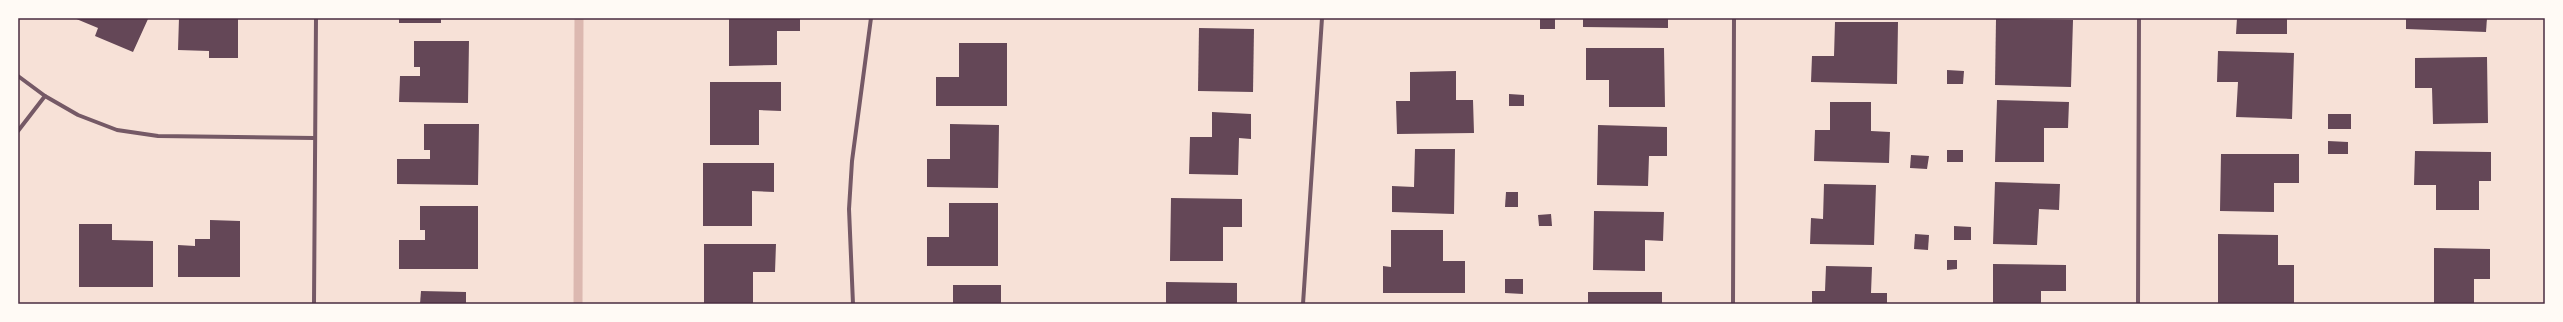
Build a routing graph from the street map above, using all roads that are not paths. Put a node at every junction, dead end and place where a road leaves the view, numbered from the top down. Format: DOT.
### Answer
graph roads {
  1 [pos="316,18"];
  2 [pos="871,18"];
  3 [pos="1322,18"];
  4 [pos="1734,18"];
  5 [pos="2139,18"];
  6 [pos="18,76"];
  7 [pos="45,96"];
  8 [pos="18,131"];
  9 [pos="314,138"];
  10 [pos="314,304"];
  11 [pos="853,304"];
  12 [pos="1303,304"];
  13 [pos="1733,304"];
  14 [pos="2138,304"];
  1 -- 9 [label="street"];
  2 -- 11 [label="street"];
  3 -- 12 [label="street"];
  4 -- 13 [label="street"];
  5 -- 14 [label="street"];
  6 -- 7 [label="street"];
  7 -- 8 [label="street"];
  7 -- 9 [label="street"];
  9 -- 10 [label="street"];
}
